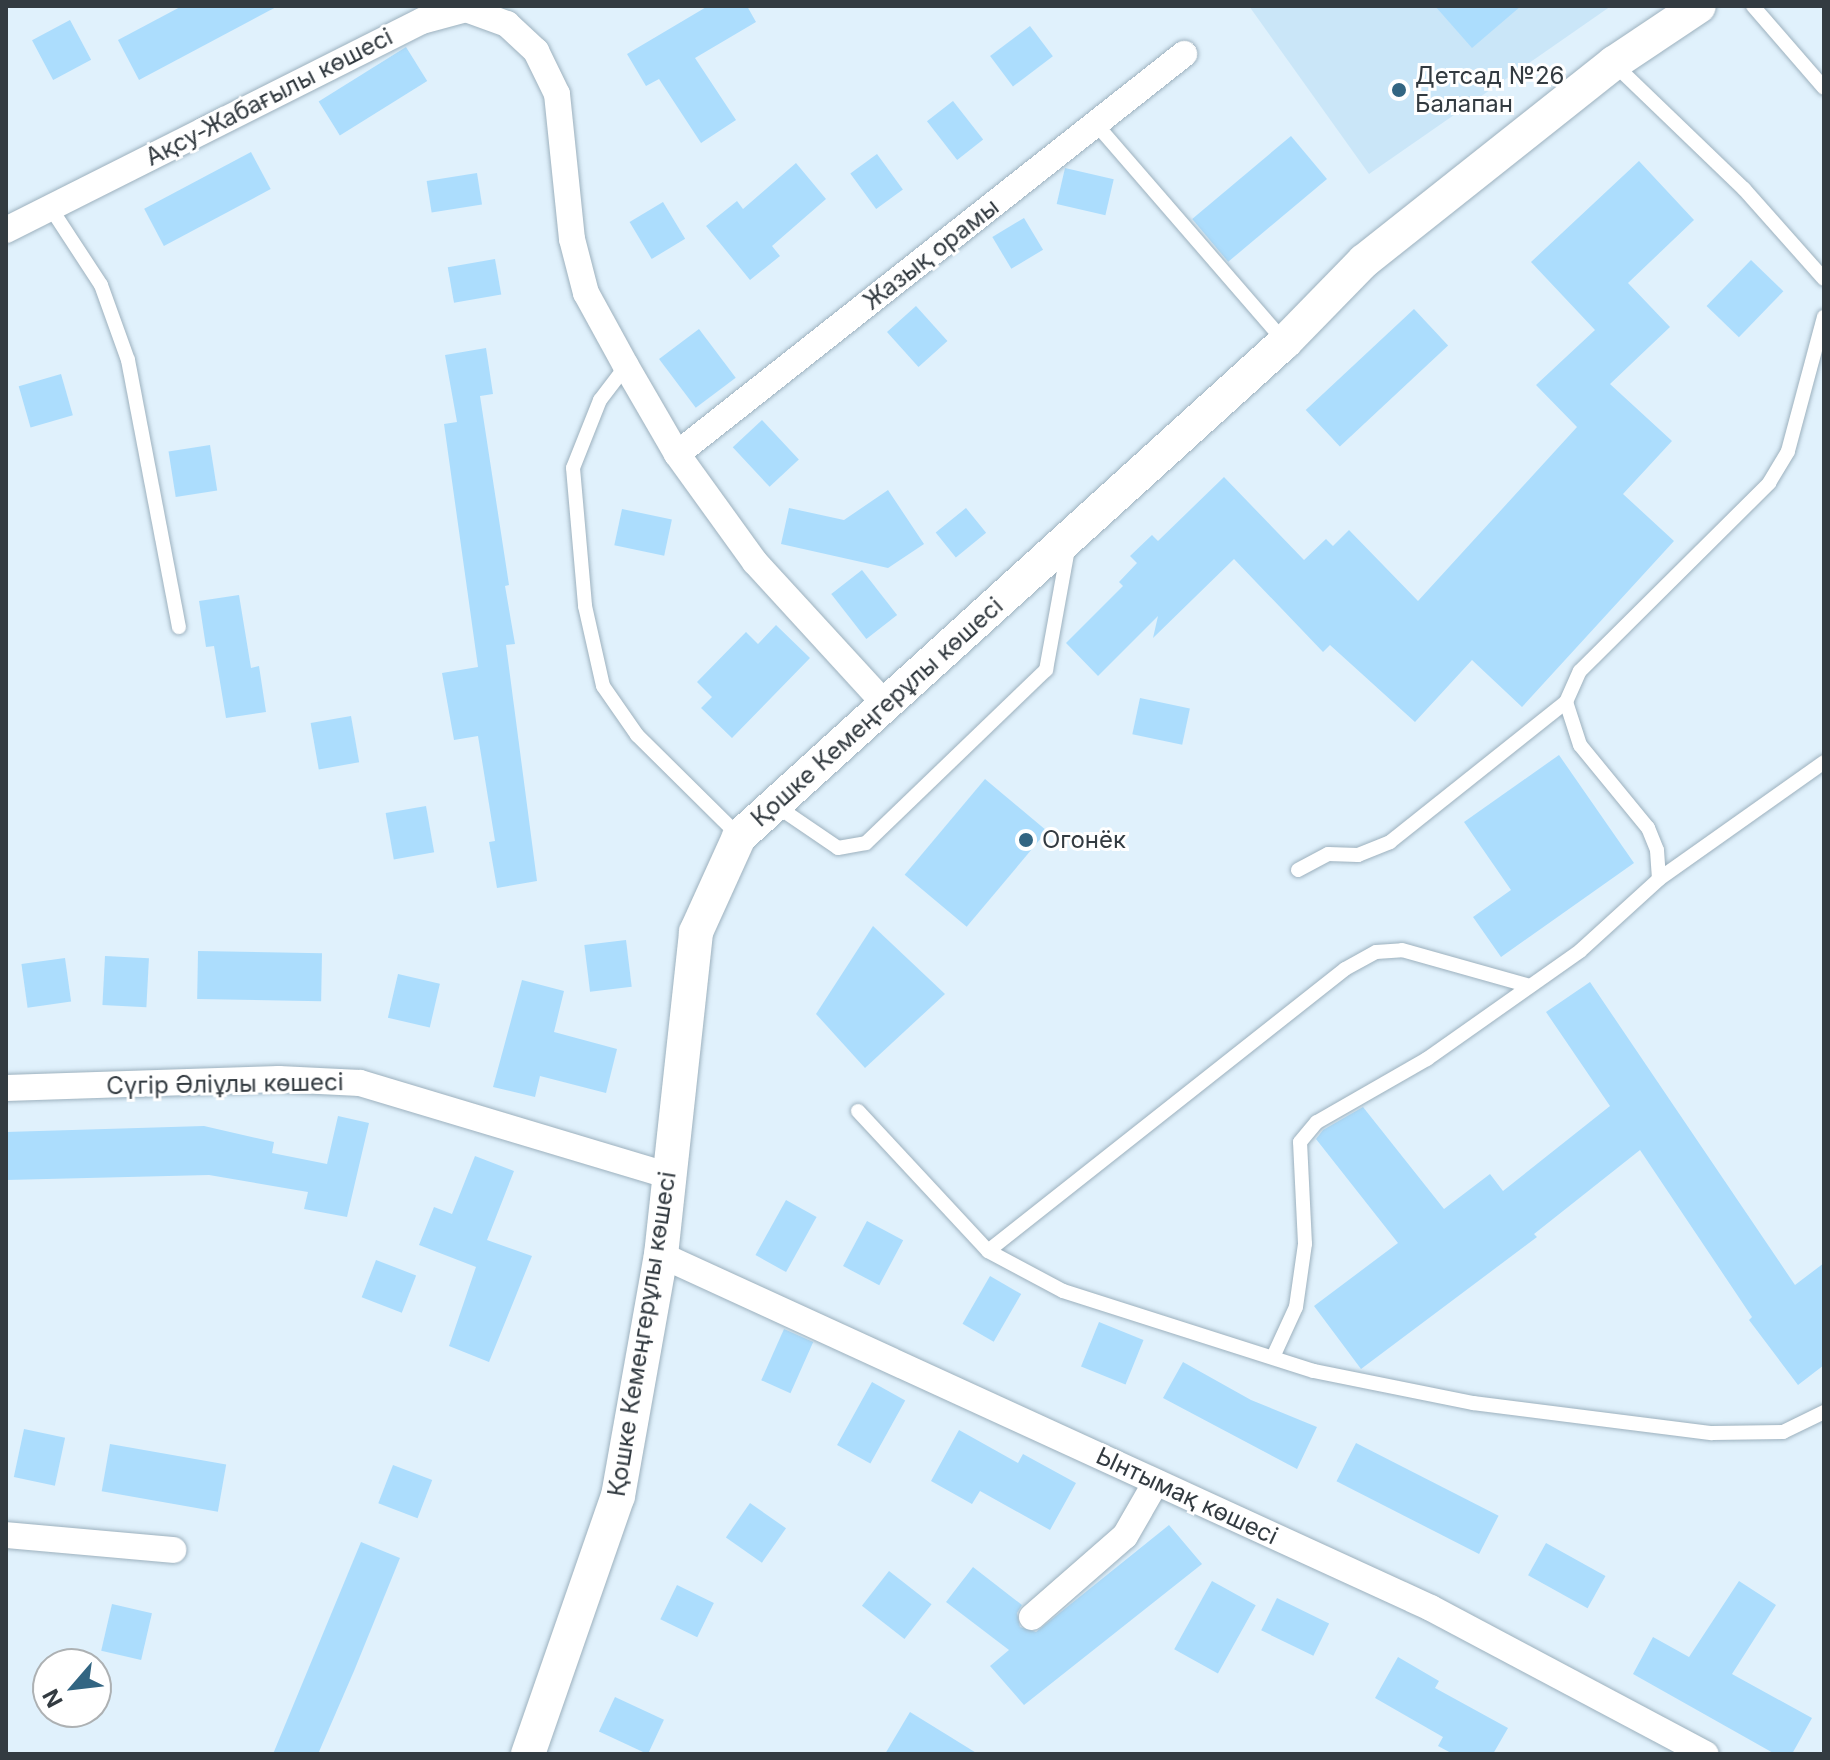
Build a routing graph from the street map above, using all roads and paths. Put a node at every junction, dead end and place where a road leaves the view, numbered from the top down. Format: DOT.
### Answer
graph roads {
  1 [pos="1699,6"];
  2 [pos="1753,6"];
  3 [pos="506,15"];
  4 [pos="1184,54"];
  5 [pos="1614,63"];
  6 [pos="1824,88"];
  7 [pos="1096,124"];
  8 [pos="50,207"];
  9 [pos="6,230"];
  10 [pos="1824,279"];
  11 [pos="1824,317"];
  12 [pos="1285,342"];
  13 [pos="626,366"];
  14 [pos="677,454"];
  15 [pos="1069,538"];
  16 [pos="179,627"];
  17 [pos="1566,702"];
  18 [pos="886,705"];
  19 [pos="1824,762"];
  20 [pos="775,805"];
  21 [pos="739,837"];
  22 [pos="1298,870"];
  23 [pos="1659,879"];
  24 [pos="1530,986"];
  25 [pos="6,1088"];
  26 [pos="858,1111"];
  27 [pos="670,1176"];
  28 [pos="988,1251"];
  29 [pos="661,1255"];
  30 [pos="1273,1357"];
  31 [pos="1824,1412"];
  32 [pos="1156,1482"];
  33 [pos="6,1535"];
  34 [pos="173,1550"];
  35 [pos="1032,1617"];
  36 [pos="528,1754"];
  37 [pos="1706,1754"];
  1 -- 5 [label="street, Қошке Кемеңгерұлы көшесі"];
  2 -- 6 [label="lane"];
  3 -- 8 [label="street, Ақсу-Жабағылы көшесі"];
  3 -- 13 [label="street, Ақсу-Жабағылы көшесі"];
  4 -- 7 [label="street, Жазық орамы"];
  5 -- 10 [label="lane"];
  5 -- 12 [label="street, Қошке Кемеңгерұлы көшесі"];
  7 -- 12 [label="lane"];
  7 -- 14 [label="street, Жазық орамы"];
  8 -- 9 [label="street, Ақсу-Жабағылы көшесі"];
  8 -- 16 [label="lane"];
  11 -- 17 [label="lane"];
  12 -- 15 [label="street, Қошке Кемеңгерұлы көшесі"];
  13 -- 14 [label="street, Ақсу-Жабағылы көшесі"];
  13 -- 21 [label="lane"];
  14 -- 18 [label="street, Ақсу-Жабағылы көшесі"];
  15 -- 18 [label="street, Қошке Кемеңгерұлы көшесі"];
  15 -- 20 [label="lane"];
  17 -- 22 [label="lane"];
  17 -- 23 [label="lane"];
  18 -- 20 [label="street, Қошке Кемеңгерұлы көшесі"];
  19 -- 23 [label="lane"];
  20 -- 21 [label="street, Қошке Кемеңгерұлы көшесі"];
  21 -- 27 [label="street, Қошке Кемеңгерұлы көшесі"];
  23 -- 24 [label="lane"];
  24 -- 28 [label="lane"];
  24 -- 30 [label="lane"];
  25 -- 27 [label="street, Сүгір Әліұлы көшесі"];
  26 -- 28 [label="lane"];
  27 -- 29 [label="street, Қошке Кемеңгерұлы көшесі"];
  28 -- 30 [label="lane"];
  29 -- 32 [label="street, Ынтымақ көшесі"];
  29 -- 36 [label="street, Қошке Кемеңгерұлы көшесі"];
  30 -- 31 [label="lane"];
  32 -- 35 [label="street"];
  32 -- 37 [label="street, Ынтымақ көшесі"];
  33 -- 34 [label="street"];
}
